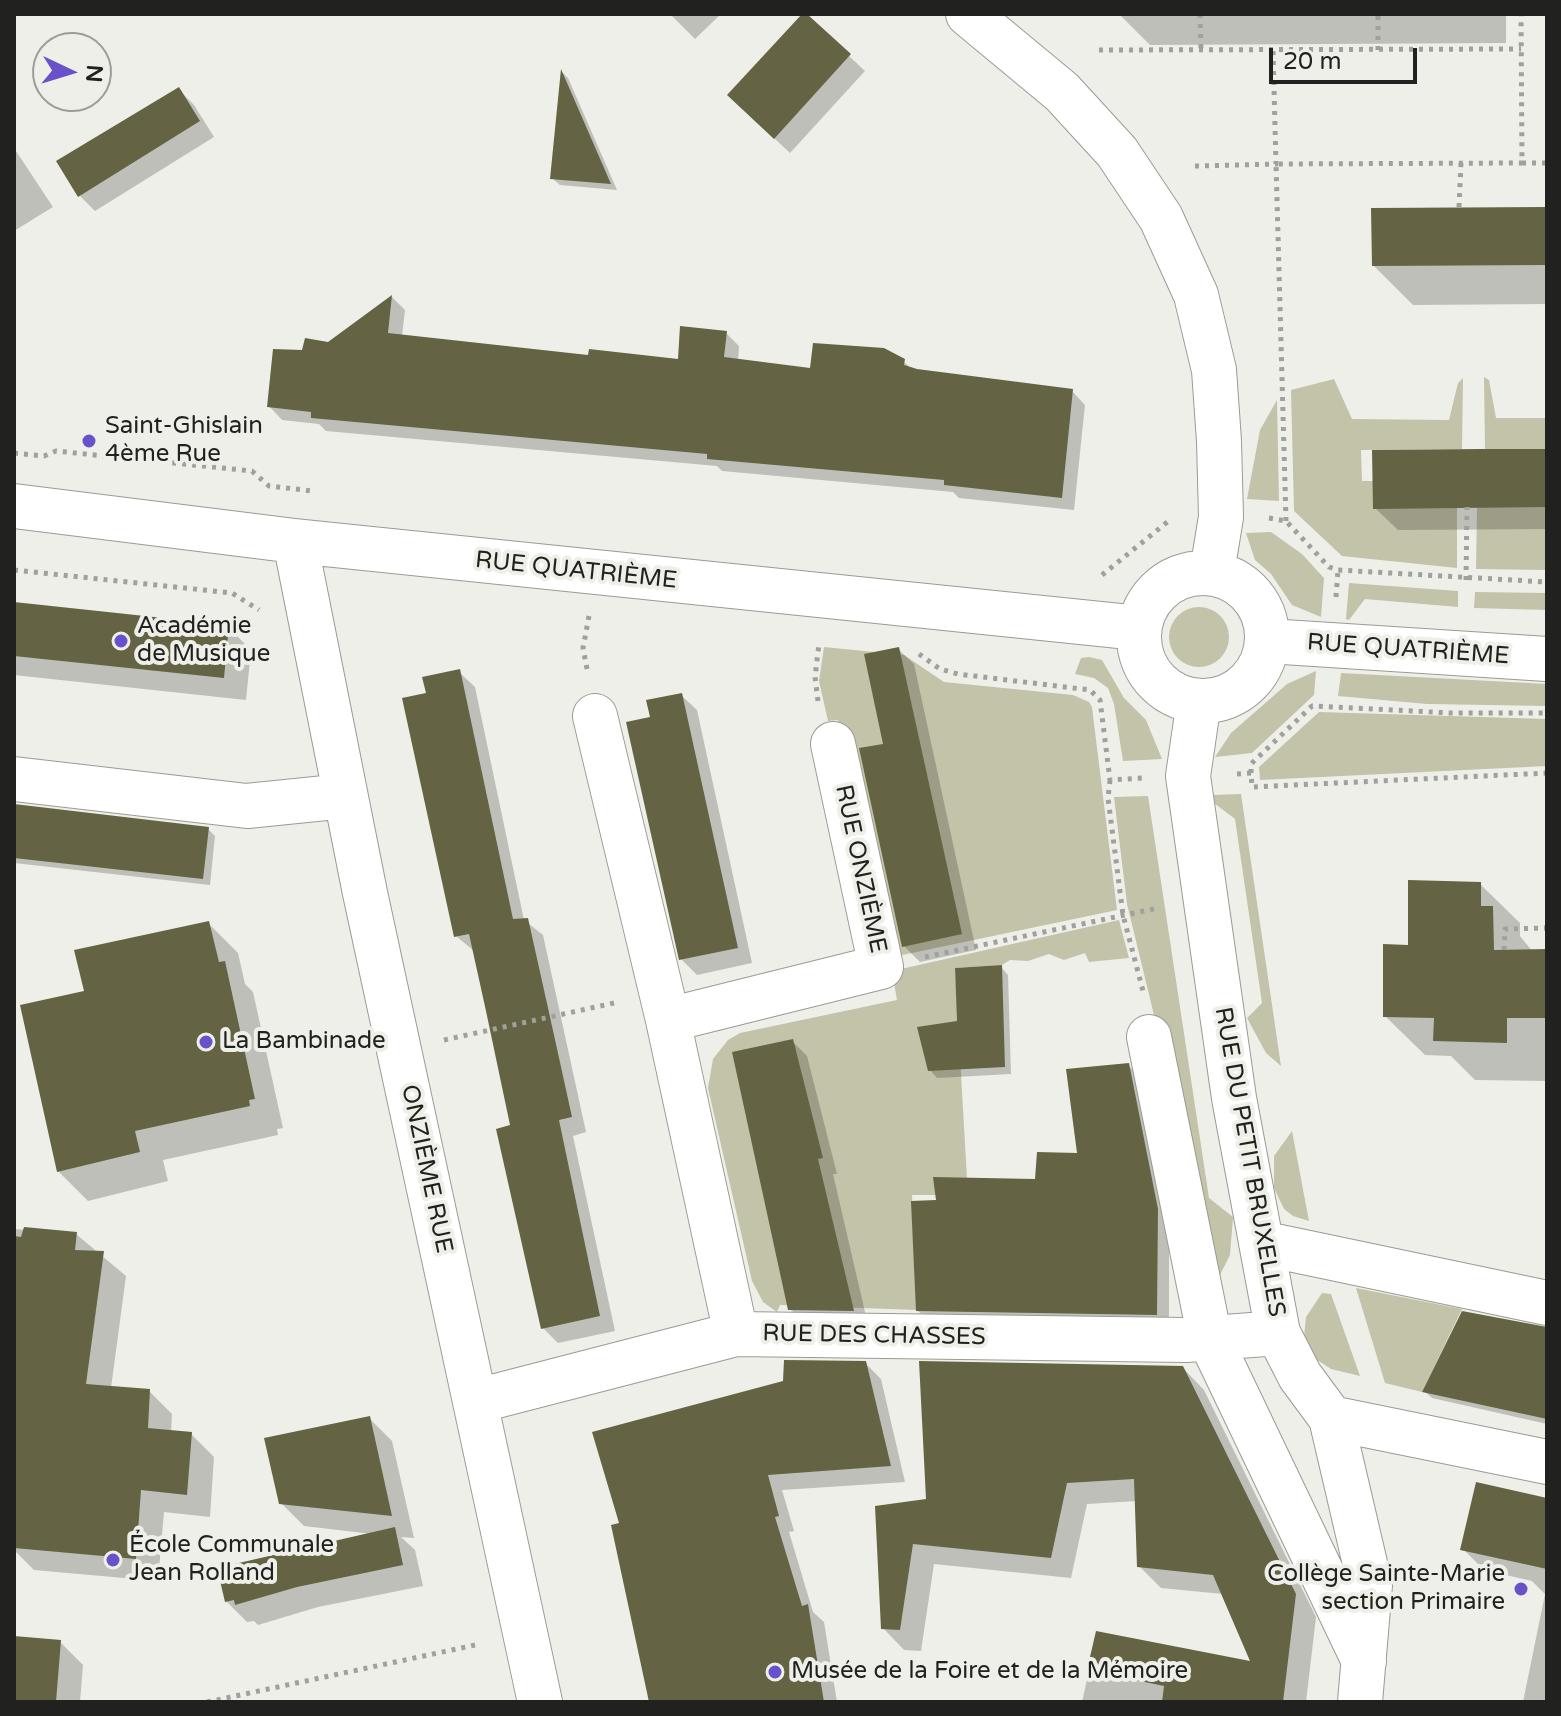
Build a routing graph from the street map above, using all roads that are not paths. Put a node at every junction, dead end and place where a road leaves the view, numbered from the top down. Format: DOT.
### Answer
graph roads {
  1 [pos="968,14"];
  2 [pos="14,506"];
  3 [pos="295,541"];
  4 [pos="1212,572"];
  5 [pos="1139,628"];
  6 [pos="1268,641"];
  7 [pos="1547,659"];
  8 [pos="1199,701"];
  9 [pos="595,716"];
  10 [pos="833,744"];
  11 [pos="14,779"];
  12 [pos="345,796"];
  13 [pos="665,1006"];
  14 [pos="1149,1037"];
  15 [pos="1261,1243"];
  16 [pos="1547,1303"];
  17 [pos="1278,1333"];
  18 [pos="736,1334"];
  19 [pos="1210,1339"];
  20 [pos="477,1401"];
  21 [pos="1331,1418"];
  22 [pos="1547,1462"];
  23 [pos="1362,1681"];
  24 [pos="540,1702"];
  1 -- 4 [label="street"];
  2 -- 3 [label="street, RUE QUATRIÈME"];
  3 -- 5 [label="street, RUE QUATRIÈME"];
  3 -- 12 [label="street, ONZIÈME RUE"];
  4 -- 5 [label="street"];
  4 -- 6 [label="street"];
  5 -- 8 [label="street"];
  6 -- 7 [label="street, RUE QUATRIÈME"];
  6 -- 8 [label="street"];
  8 -- 15 [label="street, RUE DU PETIT BRUXELLES"];
  9 -- 13 [label="street"];
  10 -- 13 [label="street, RUE ONZIÈME"];
  11 -- 12 [label="street"];
  12 -- 20 [label="street, ONZIÈME RUE"];
  13 -- 18 [label="street"];
  14 -- 19 [label="street"];
  15 -- 16 [label="street"];
  15 -- 17 [label="street, RUE DU PETIT BRUXELLES"];
  17 -- 19 [label="street, RUE DES CHASSES"];
  17 -- 21 [label="street, RUE DU PETIT BRUXELLES"];
  18 -- 19 [label="street, RUE DES CHASSES"];
  18 -- 20 [label="street, RUE DES CHASSES"];
  19 -- 23 [label="street"];
  20 -- 24 [label="street, ONZIÈME RUE"];
  21 -- 22 [label="street"];
  21 -- 23 [label="street, RUE DU PETIT BRUXELLES"];
}
